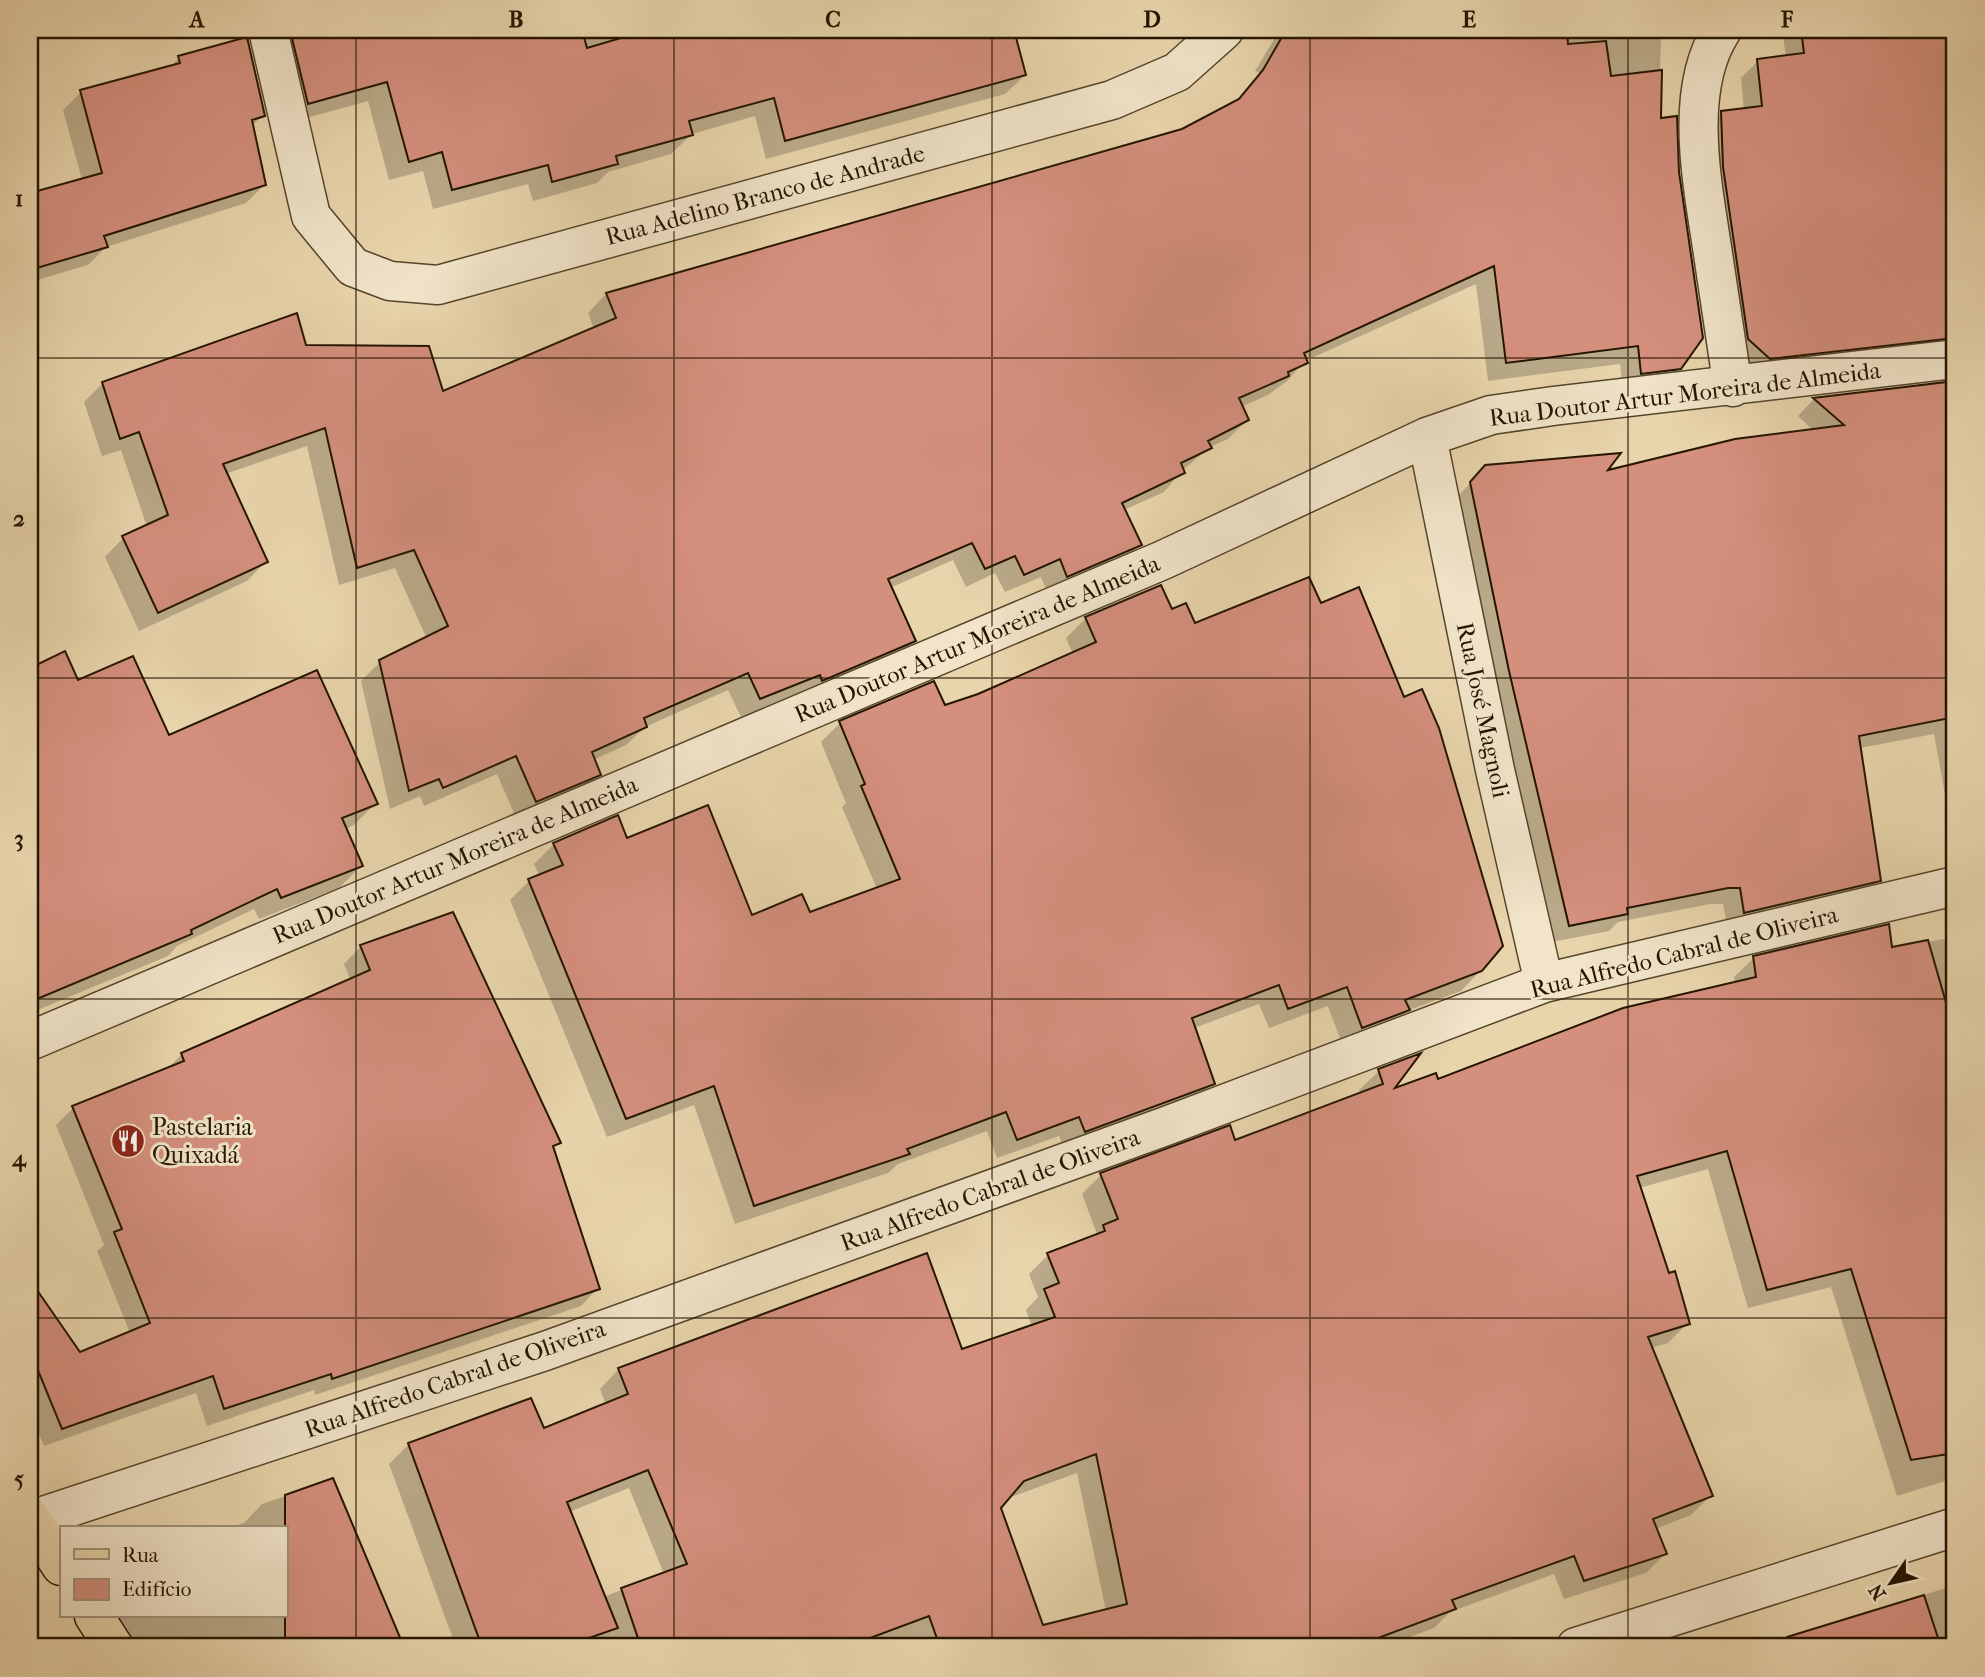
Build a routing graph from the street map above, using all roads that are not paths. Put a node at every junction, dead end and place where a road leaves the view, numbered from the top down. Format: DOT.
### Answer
graph roads {
  1 [pos="268,30"];
  2 [pos="1224,30"];
  3 [pos="1722,30"];
  4 [pos="1955,359"];
  5 [pos="1733,387"];
  6 [pos="1427,437"];
  7 [pos="1955,886"];
  8 [pos="1544,983"];
  9 [pos="30,1041"];
  10 [pos="30,1519"];
  11 [pos="1955,1527"];
  12 [pos="60,1564"];
  13 [pos="95,1618"];
  14 [pos="114,1647"];
  15 [pos="1576,1647"];
  1 -- 2 [label="street, Rua Adelino Branco de Andrade"];
  3 -- 5 [label="street"];
  4 -- 5 [label="street, Rua Doutor Artur Moreira de Almeida"];
  5 -- 6 [label="street, Rua Doutor Artur Moreira de Almeida"];
  6 -- 8 [label="street, Rua José Magnoli"];
  6 -- 9 [label="street, Rua Doutor Artur Moreira de Almeida"];
  7 -- 8 [label="street, Rua Alfredo Cabral de Oliveira"];
  8 -- 10 [label="street, Rua Alfredo Cabral de Oliveira"];
  10 -- 12 [label="main road"];
  11 -- 15 [label="street"];
  13 -- 14 [label="main road"];
}
